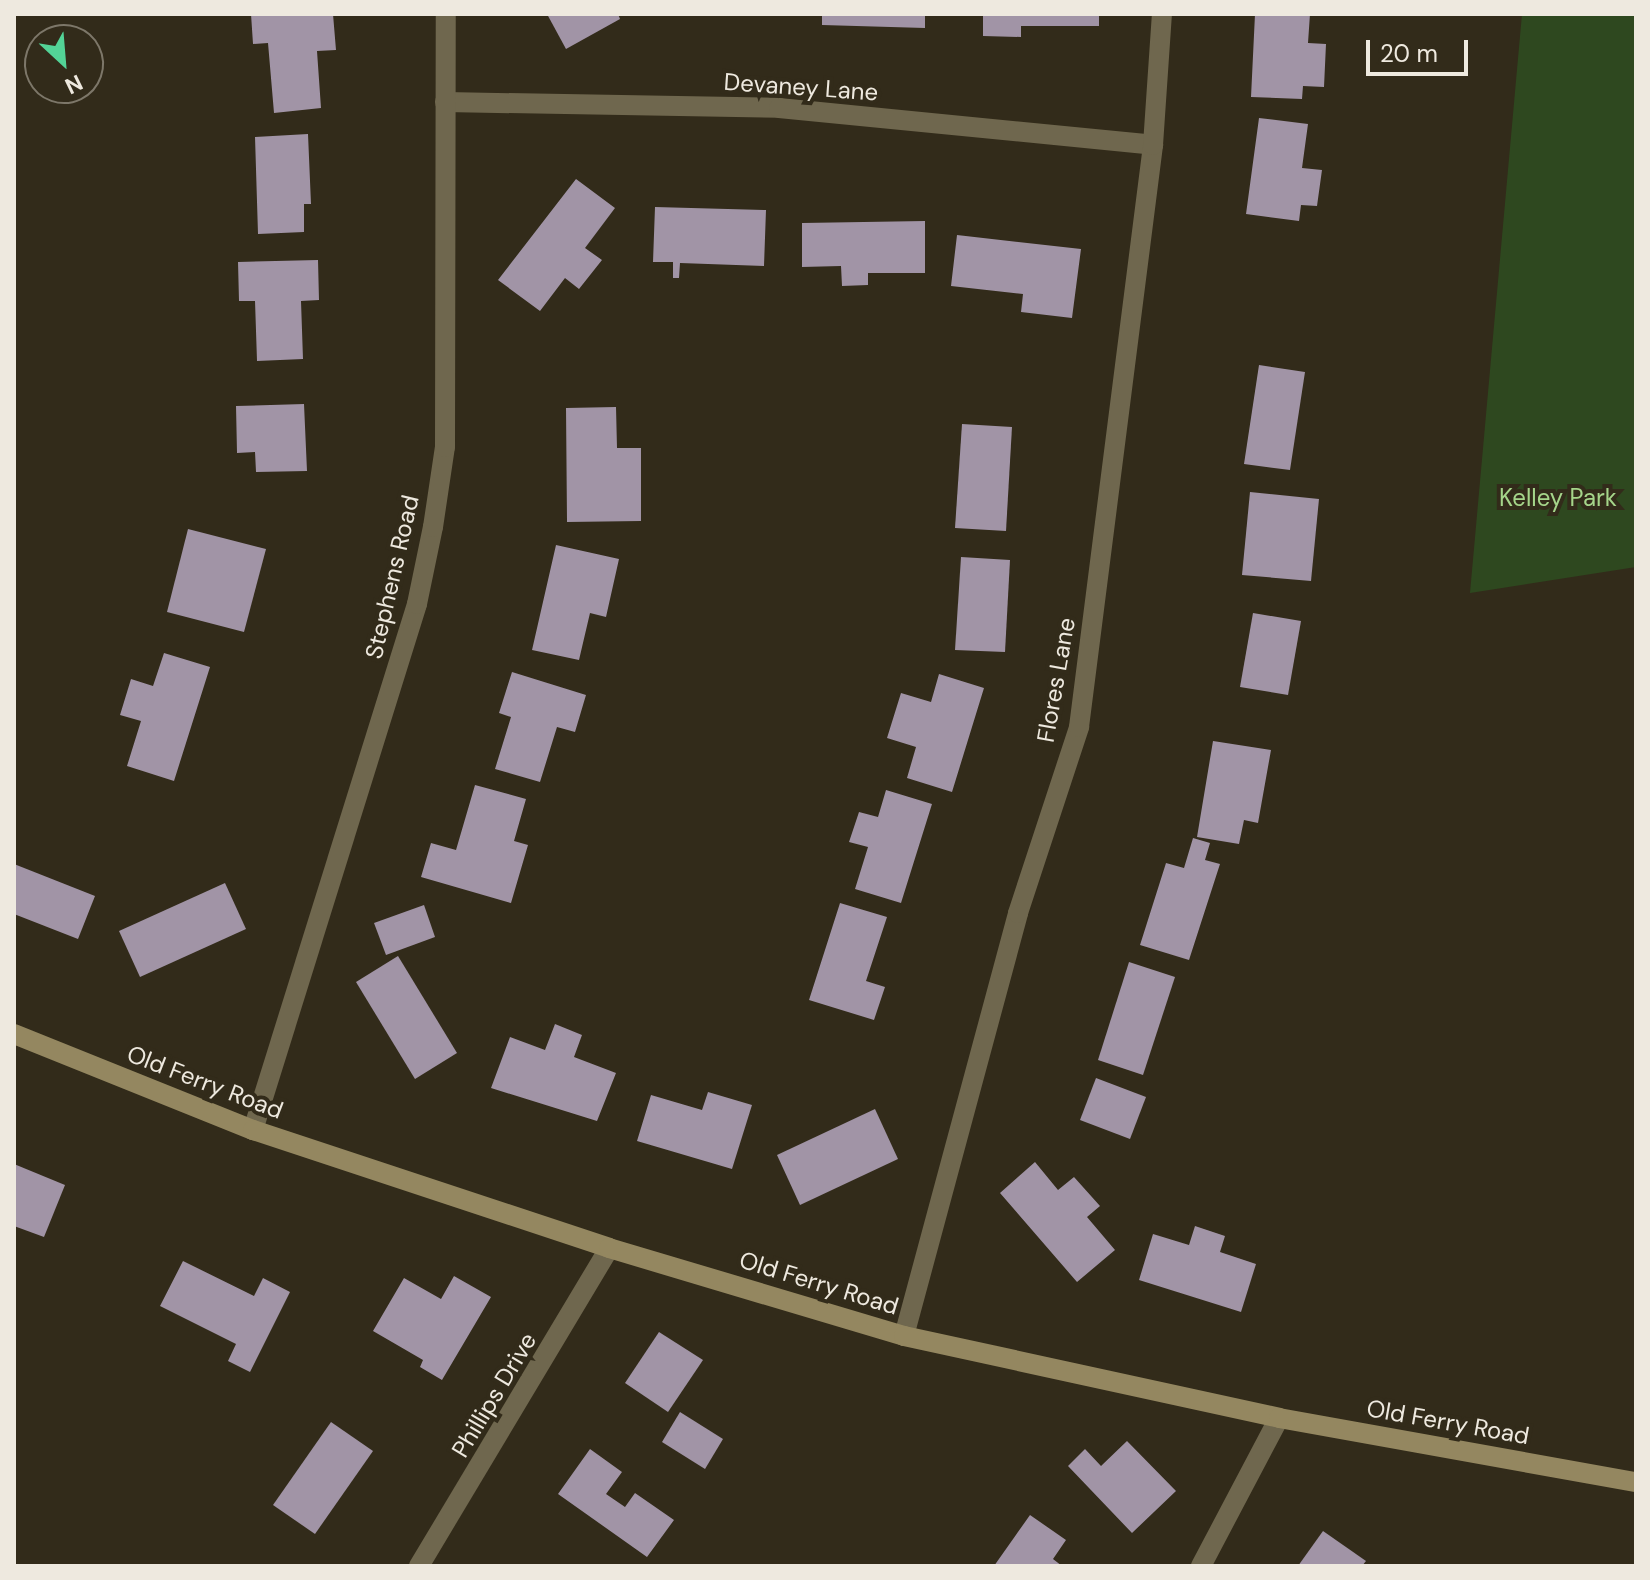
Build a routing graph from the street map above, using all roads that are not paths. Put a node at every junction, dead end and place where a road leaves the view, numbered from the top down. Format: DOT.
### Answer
graph roads {
  1 [pos="446,14"];
  2 [pos="1162,14"];
  3 [pos="445,102"];
  4 [pos="1153,145"];
  5 [pos="14,1034"];
  6 [pos="253,1130"];
  7 [pos="609,1248"];
  8 [pos="904,1336"];
  9 [pos="1279,1418"];
  10 [pos="1636,1482"];
  11 [pos="419,1566"];
  12 [pos="1201,1566"];
  1 -- 3 [label="street, Stephens Road"];
  2 -- 4 [label="street, Flores Lane"];
  3 -- 4 [label="street, Devaney Lane"];
  3 -- 6 [label="street, Stephens Road"];
  4 -- 8 [label="street, Flores Lane"];
  5 -- 6 [label="street, Old Ferry Road"];
  6 -- 7 [label="street, Old Ferry Road"];
  7 -- 8 [label="street, Old Ferry Road"];
  7 -- 11 [label="street, Phillips Drive"];
  8 -- 9 [label="street, Old Ferry Road"];
  9 -- 10 [label="street, Old Ferry Road"];
  9 -- 12 [label="street"];
}
